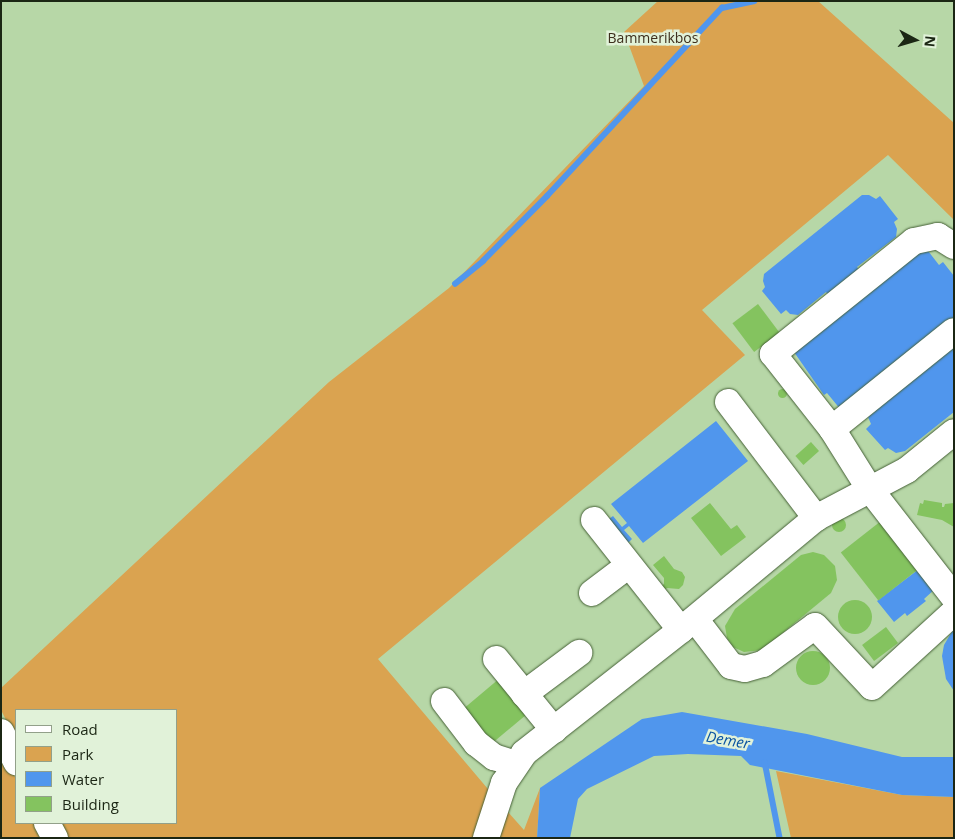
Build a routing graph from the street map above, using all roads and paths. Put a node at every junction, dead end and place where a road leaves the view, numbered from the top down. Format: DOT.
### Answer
graph roads {
  1 [pos="954,246"];
  2 [pos="954,330"];
  3 [pos="728,402"];
  4 [pos="832,429"];
  5 [pos="954,432"];
  6 [pos="869,488"];
  7 [pos="816,518"];
  8 [pos="594,520"];
  9 [pos="629,565"];
  10 [pos="592,593"];
  11 [pos="954,597"];
  12 [pos="954,612"];
  13 [pos="688,624"];
  14 [pos="579,653"];
  15 [pos="496,659"];
  16 [pos="524,694"];
  17 [pos="444,701"];
  18 [pos="554,730"];
  19 [pos="1,732"];
  20 [pos="15,760"];
  21 [pos="516,764"];
  22 [pos="48,824"];
  23 [pos="55,838"];
  24 [pos="486,838"];
  1 -- 4 [label="street"];
  2 -- 4 [label="street"];
  3 -- 7 [label="street"];
  4 -- 6 [label="street"];
  5 -- 6 [label="street"];
  6 -- 7 [label="street"];
  6 -- 11 [label="street"];
  7 -- 13 [label="street"];
  8 -- 9 [label="street"];
  9 -- 10 [label="street"];
  9 -- 13 [label="street"];
  12 -- 13 [label="street"];
  13 -- 18 [label="street"];
  14 -- 16 [label="street"];
  15 -- 16 [label="street"];
  16 -- 18 [label="street"];
  17 -- 21 [label="street"];
  18 -- 21 [label="street"];
  19 -- 20 [label="street"];
  21 -- 24 [label="street"];
  22 -- 23 [label="street"];
}
